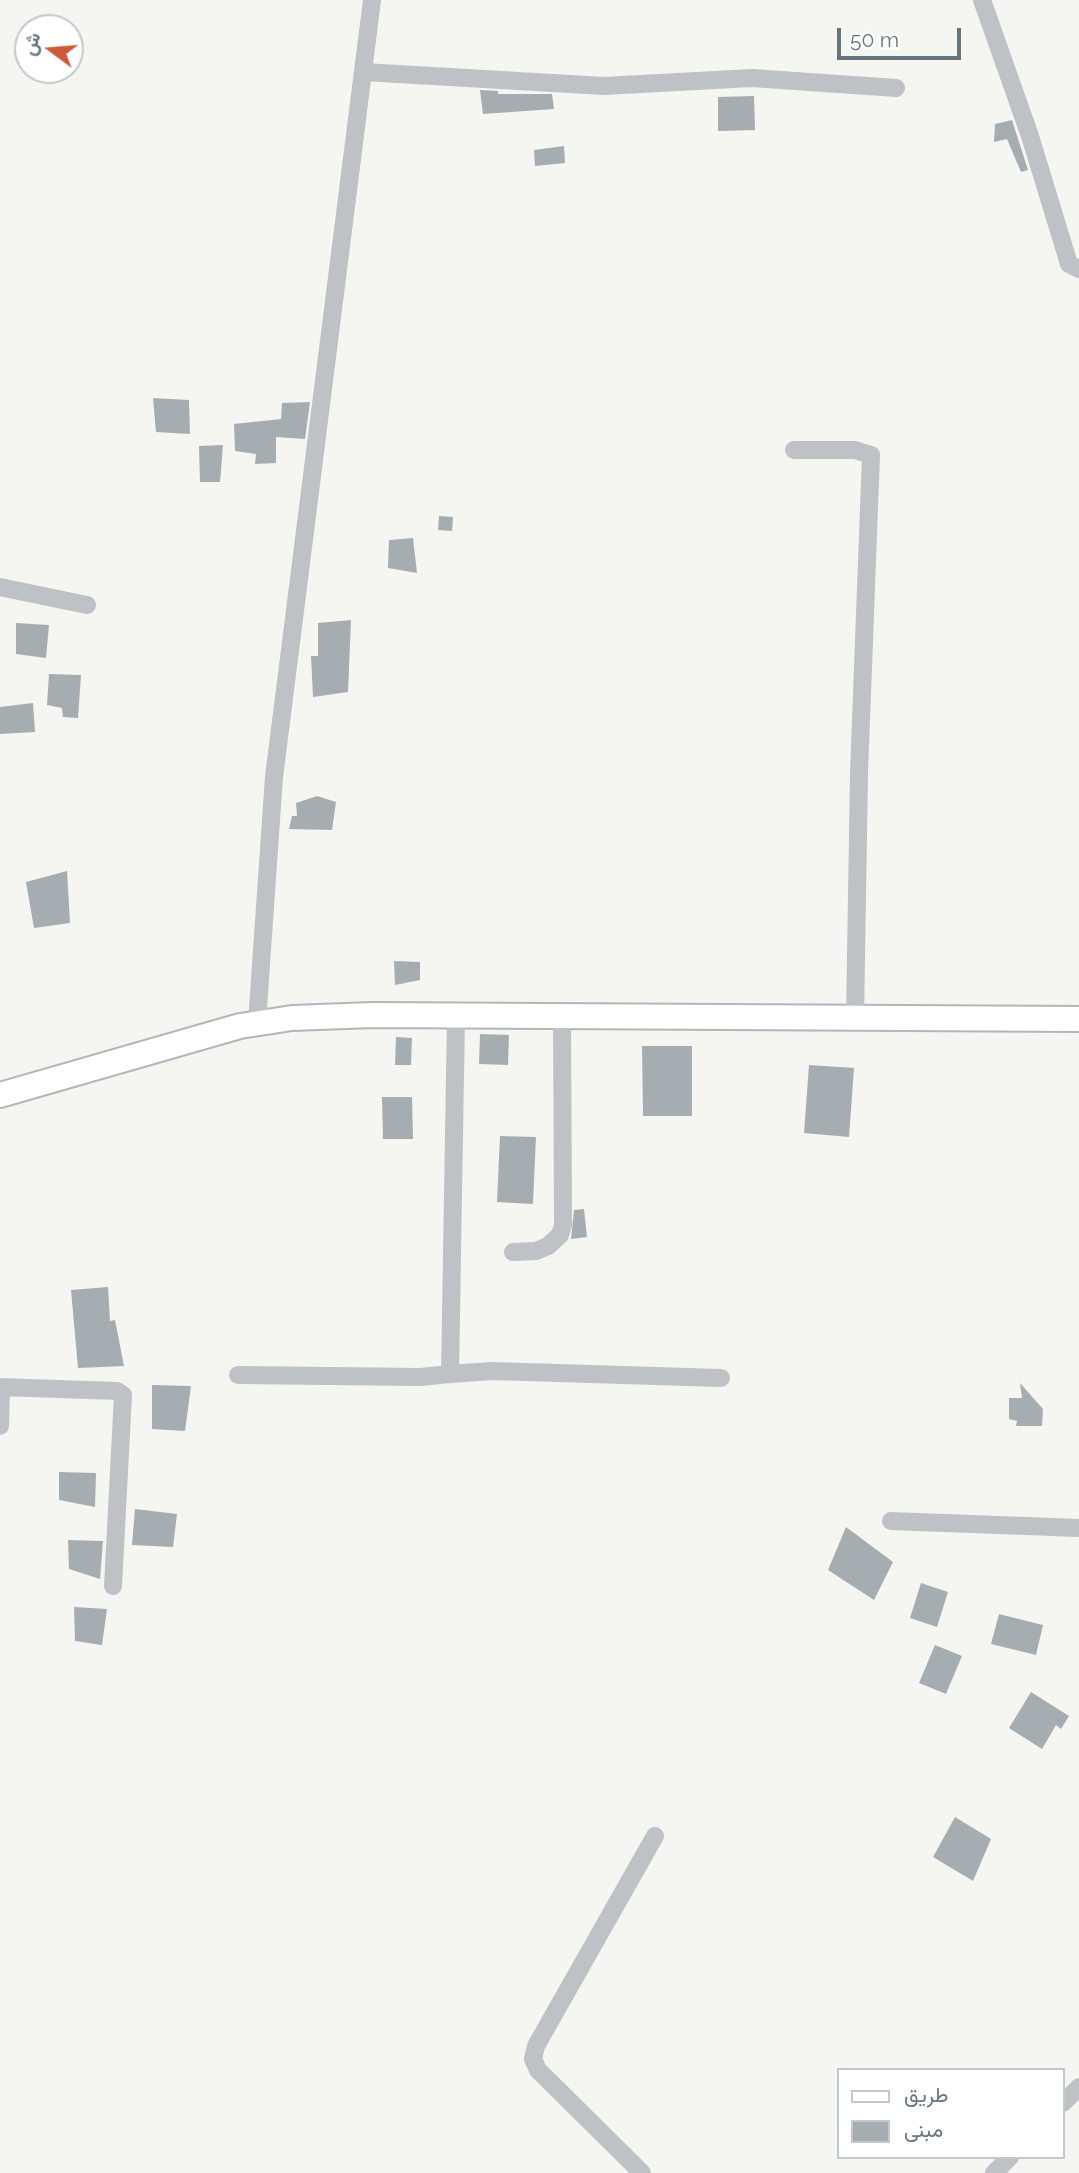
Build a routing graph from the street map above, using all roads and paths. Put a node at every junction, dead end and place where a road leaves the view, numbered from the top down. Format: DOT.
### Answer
graph roads {
  1 [pos="372,0"];
  2 [pos="982,0"];
  3 [pos="364,72"];
  4 [pos="896,88"];
  5 [pos="1079,269"];
  6 [pos="794,450"];
  7 [pos="0,587"];
  8 [pos="87,605"];
  9 [pos="456,1016"];
  10 [pos="562,1017"];
  11 [pos="855,1019"];
  12 [pos="1079,1019"];
  13 [pos="257,1022"];
  14 [pos="0,1095"];
  15 [pos="513,1252"];
  16 [pos="238,1374"];
  17 [pos="450,1374"];
  18 [pos="721,1378"];
  19 [pos="0,1387"];
  20 [pos="0,1426"];
  21 [pos="891,1521"];
  22 [pos="1079,1528"];
  23 [pos="113,1586"];
  24 [pos="655,1836"];
  25 [pos="1079,2087"];
  26 [pos="1065,2101"];
  27 [pos="1008,2159"];
  28 [pos="642,2173"];
  29 [pos="994,2173"];
  1 -- 3 [label="street"];
  2 -- 5 [label="street"];
  3 -- 4 [label="street"];
  3 -- 13 [label="street"];
  6 -- 11 [label="street"];
  7 -- 8 [label="street"];
  9 -- 10 [label="street"];
  9 -- 13 [label="street"];
  9 -- 17 [label="street"];
  10 -- 11 [label="street"];
  10 -- 15 [label="street"];
  11 -- 12 [label="street"];
  13 -- 14 [label="street"];
  16 -- 17 [label="street"];
  17 -- 18 [label="street"];
  19 -- 20 [label="street"];
  19 -- 23 [label="street"];
  21 -- 22 [label="street"];
  24 -- 28 [label="street"];
  25 -- 26 [label="street"];
  27 -- 29 [label="street"];
}
